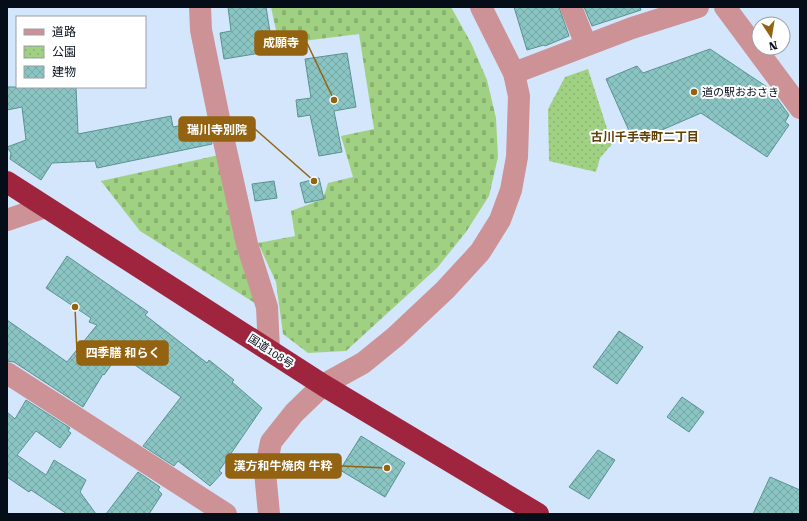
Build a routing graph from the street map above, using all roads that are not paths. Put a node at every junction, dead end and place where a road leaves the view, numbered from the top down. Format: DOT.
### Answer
graph roads {
  1 [pos="200,7"];
  2 [pos="481,7"];
  3 [pos="571,7"];
  4 [pos="698,7"];
  5 [pos="725,7"];
  6 [pos="586,45"];
  7 [pos="514,73"];
  8 [pos="800,108"];
  9 [pos="7,182"];
  10 [pos="45,207"];
  11 [pos="7,220"];
  12 [pos="269,350"];
  13 [pos="7,373"];
  14 [pos="323,385"];
  15 [pos="226,514"];
  16 [pos="269,514"];
  17 [pos="538,514"];
  1 -- 12 [label="street"];
  2 -- 7 [label="street"];
  3 -- 6 [label="street"];
  4 -- 6 [label="street"];
  5 -- 8 [label="street"];
  6 -- 7 [label="street"];
  7 -- 14 [label="street"];
  9 -- 10 [label="highway, 国道108号"];
  10 -- 11 [label="street"];
  10 -- 12 [label="highway, 国道108号"];
  12 -- 14 [label="highway, 国道108号"];
  13 -- 15 [label="street"];
  14 -- 16 [label="street"];
  14 -- 17 [label="highway, 国道108号"];
}
